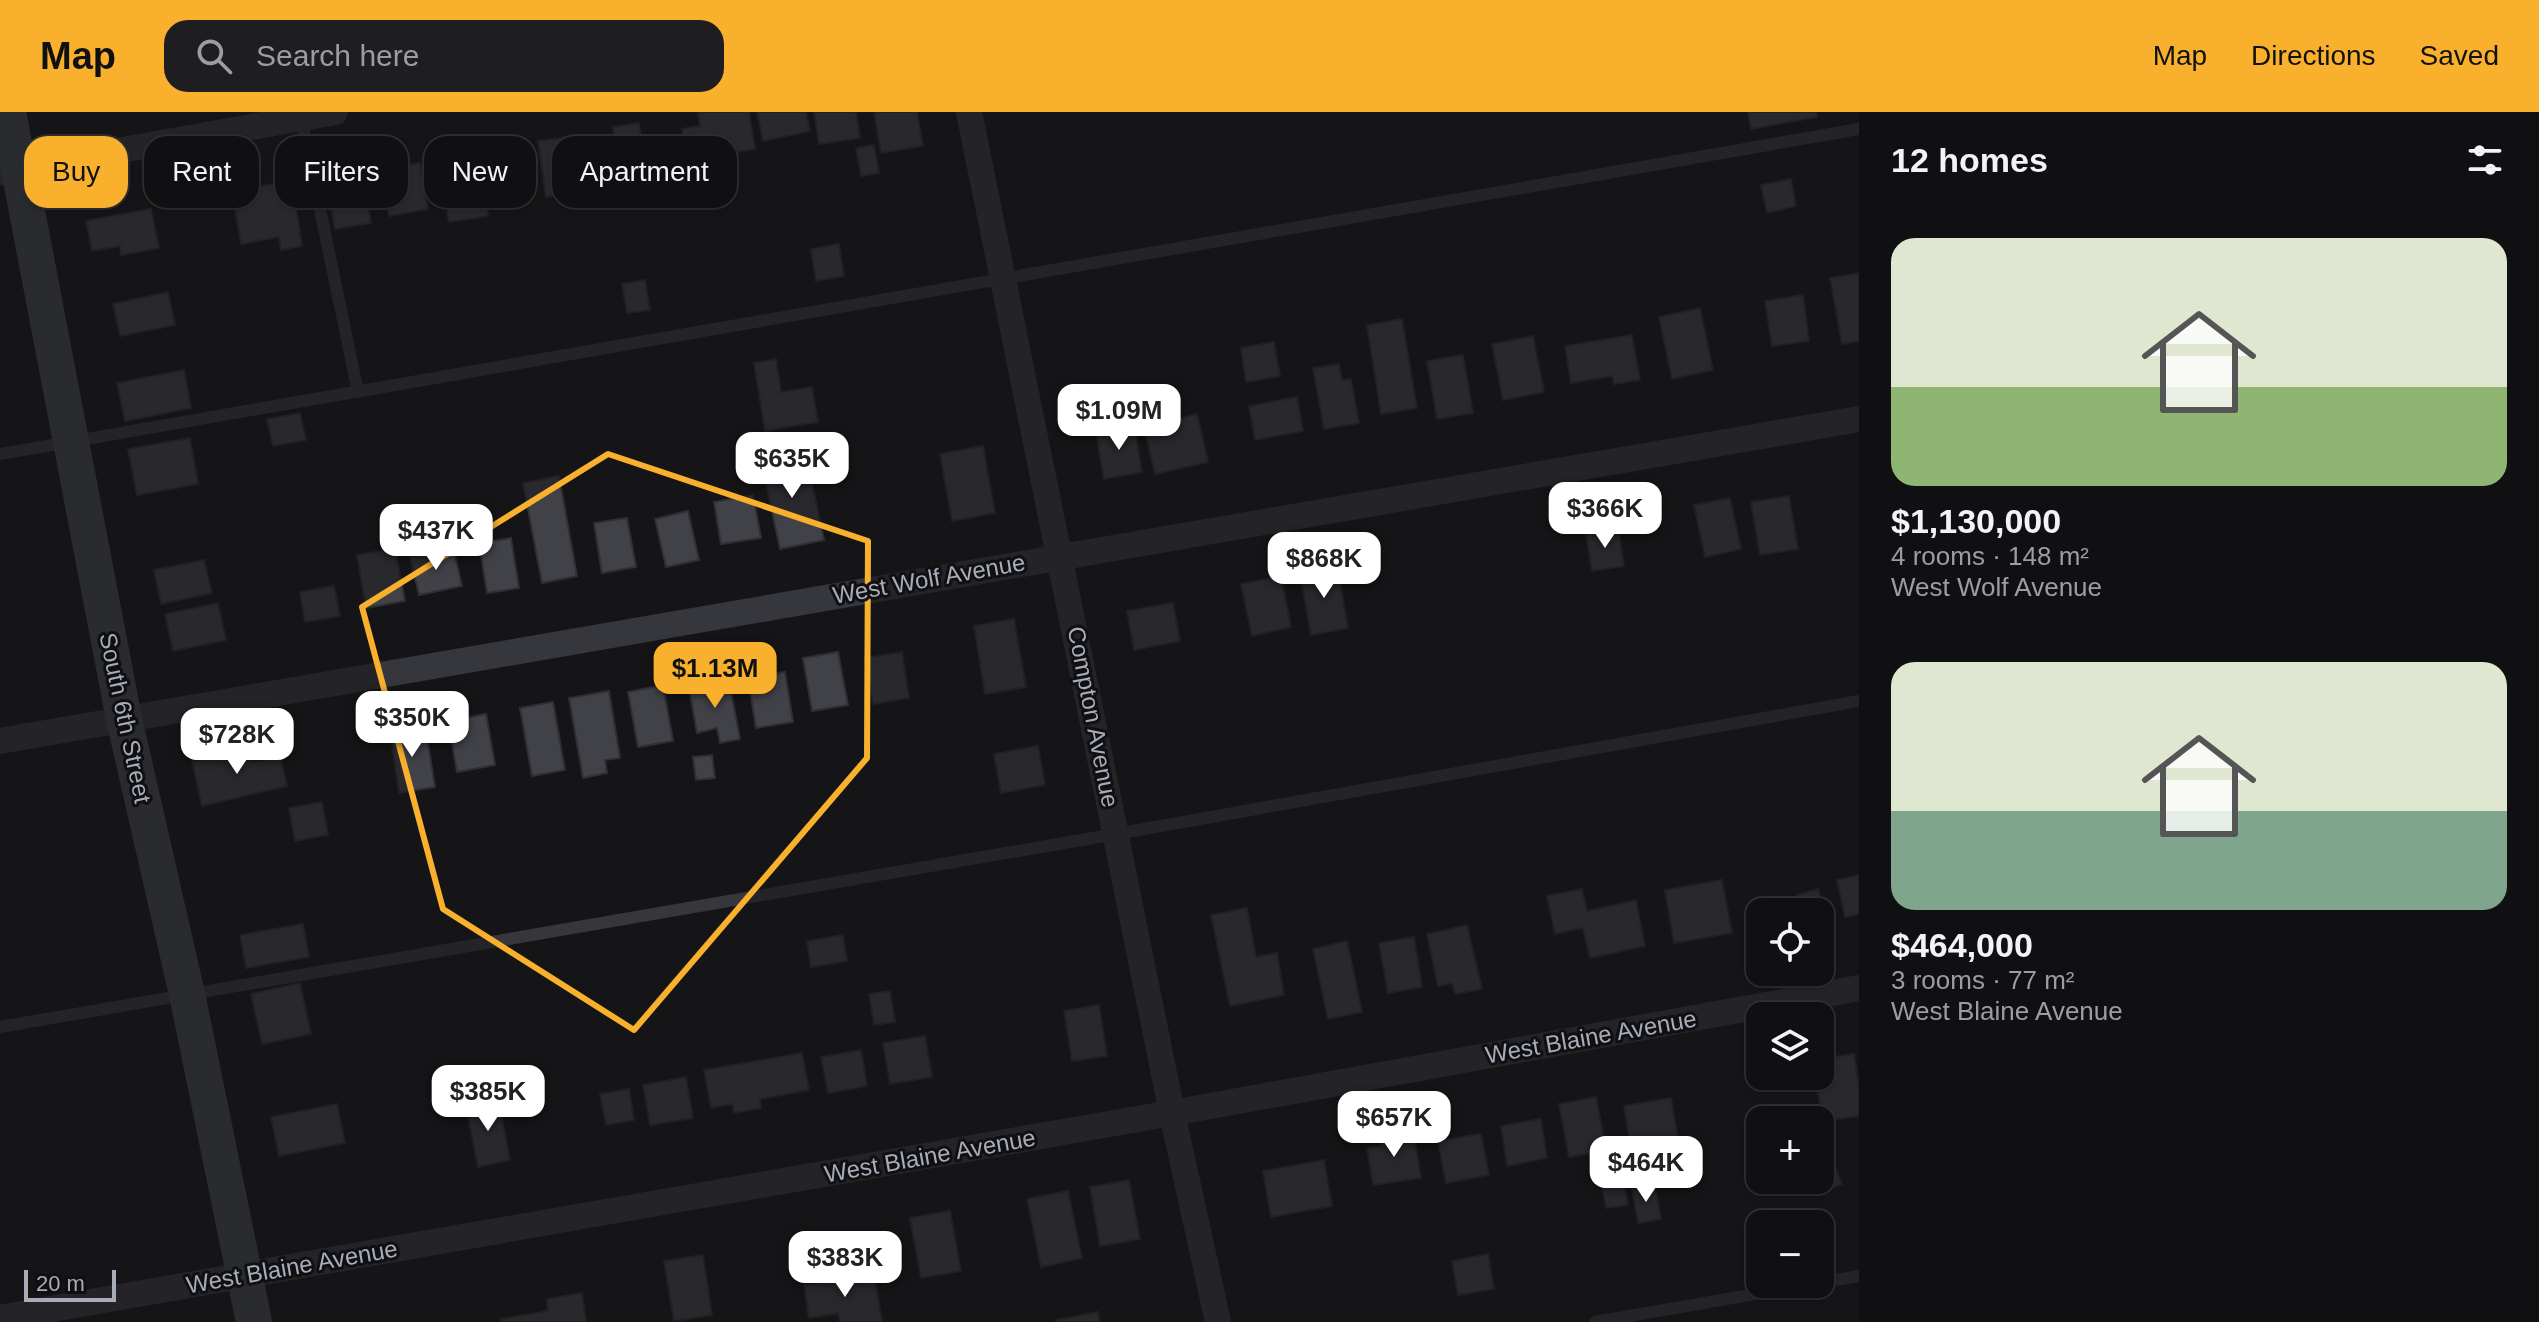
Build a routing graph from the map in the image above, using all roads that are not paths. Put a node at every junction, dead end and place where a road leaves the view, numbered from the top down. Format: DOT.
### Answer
graph roads {
  1 [pos="8,112"];
  2 [pos="335,112"];
  3 [pos="969,112"];
  4 [pos="301,118"];
  5 [pos="1859,129"];
  6 [pos="10,170"];
  7 [pos="1002,279"];
  8 [pos="358,392"];
  9 [pos="1859,419"];
  10 [pos="71,443"];
  11 [pos="0,454"];
  12 [pos="1061,556"];
  13 [pos="1859,701"];
  14 [pos="124,719"];
  15 [pos="0,741"];
  16 [pos="1116,834"];
  17 [pos="1859,988"];
  18 [pos="187,994"];
  19 [pos="0,1027"];
  20 [pos="1172,1113"];
  21 [pos="244,1276"];
  22 [pos="1859,1276"];
  23 [pos="1834,1280"];
  24 [pos="1746,1296"];
  25 [pos="0,1318"];
  26 [pos="254,1322"];
  27 [pos="1218,1322"];
  28 [pos="1595,1322"];
  1 -- 6 [label="street, South 6th Street"];
  2 -- 4 [label="street"];
  3 -- 7 [label="street, Compton Avenue"];
  4 -- 6 [label="street"];
  4 -- 8 [label="lane"];
  5 -- 7 [label="lane"];
  6 -- 10 [label="street, South 6th Street"];
  7 -- 8 [label="lane"];
  7 -- 12 [label="street, Compton Avenue"];
  8 -- 10 [label="lane"];
  9 -- 12 [label="street, West Wolf Avenue"];
  10 -- 11 [label="lane"];
  10 -- 14 [label="street, South 6th Street"];
  12 -- 14 [label="street, West Wolf Avenue"];
  12 -- 16 [label="street, Compton Avenue"];
  13 -- 16 [label="lane"];
  14 -- 15 [label="street, West Wolf Avenue"];
  14 -- 18 [label="street, South 6th Street"];
  16 -- 18 [label="lane"];
  16 -- 20 [label="street, Compton Avenue"];
  17 -- 20 [label="street, West Blaine Avenue"];
  18 -- 19 [label="lane"];
  18 -- 21 [label="street, South 6th Street"];
  20 -- 21 [label="street, West Blaine Avenue"];
  20 -- 27 [label="street, Compton Avenue"];
  21 -- 25 [label="street, West Blaine Avenue"];
  21 -- 26 [label="street, South 6th Street"];
  22 -- 23 [label="lane"];
  24 -- 28 [label="lane"];
}
